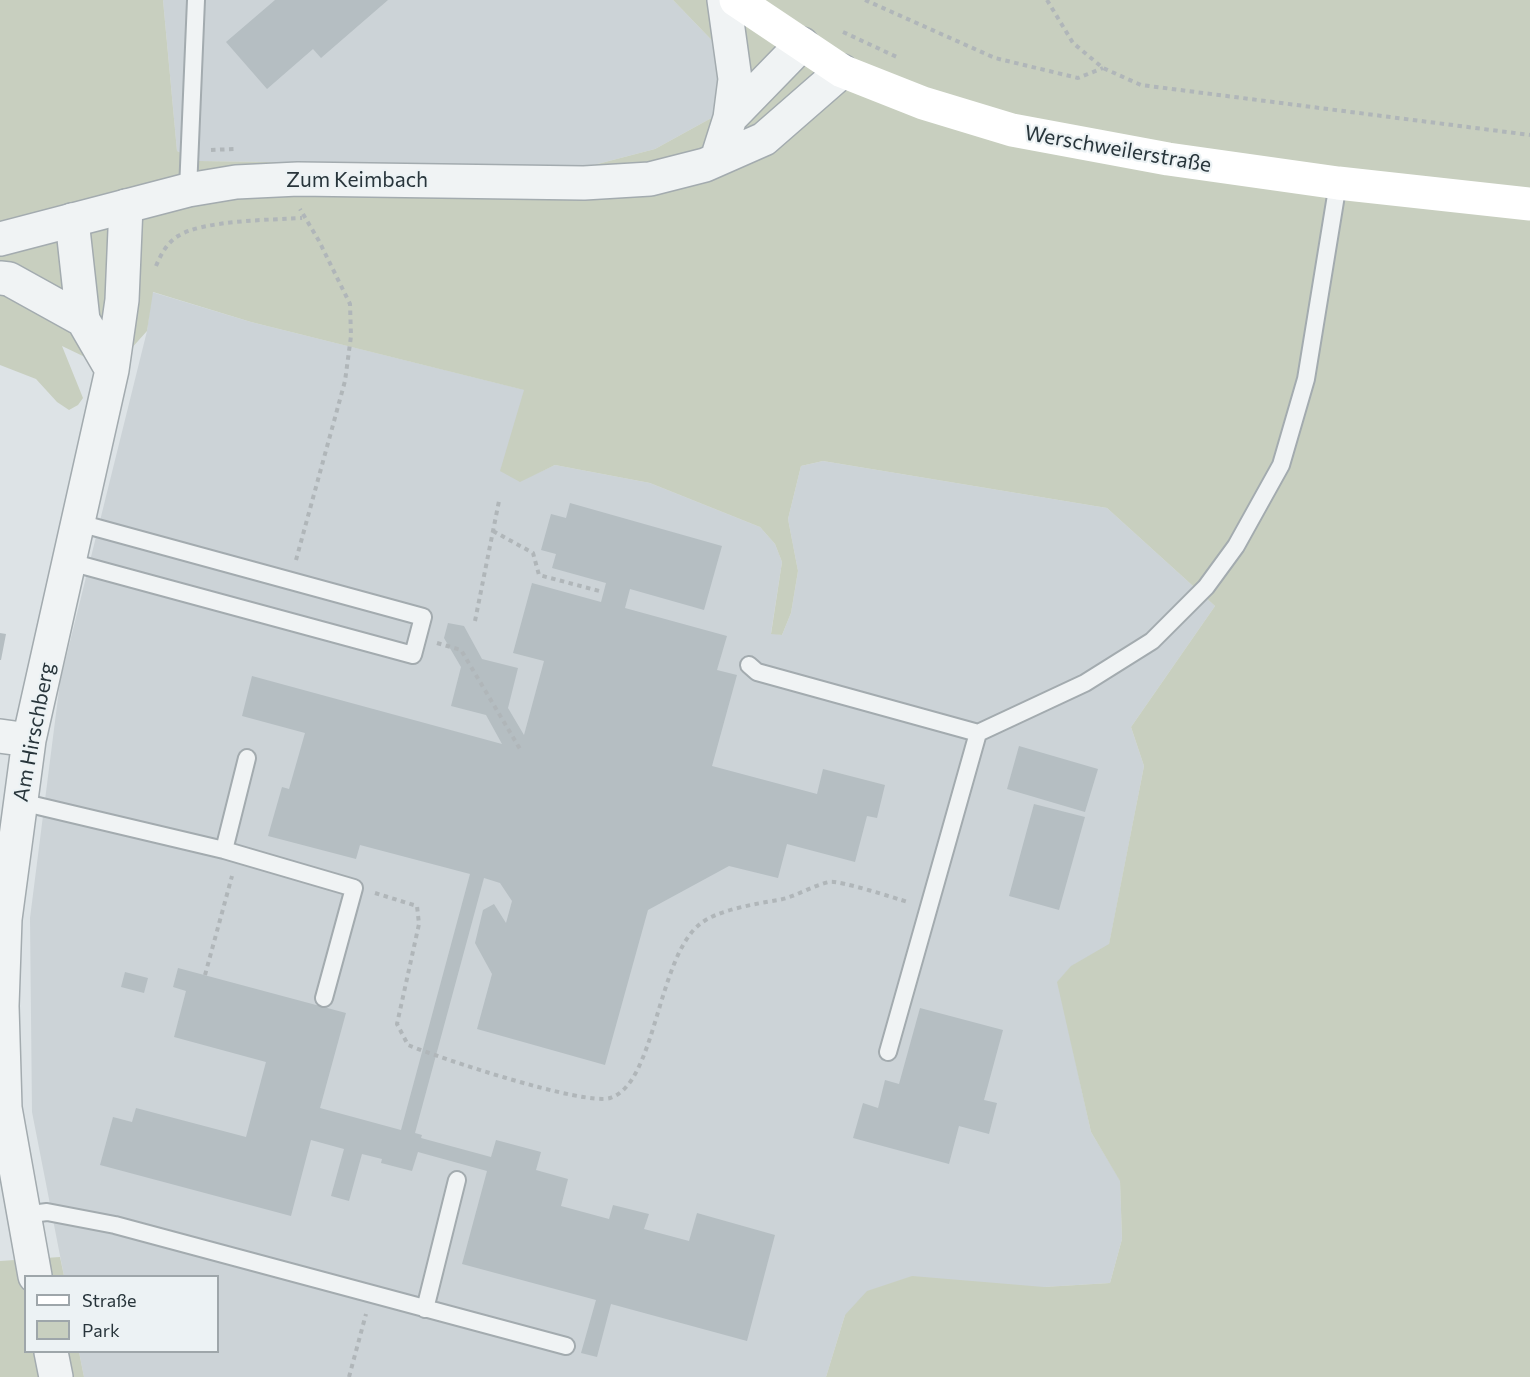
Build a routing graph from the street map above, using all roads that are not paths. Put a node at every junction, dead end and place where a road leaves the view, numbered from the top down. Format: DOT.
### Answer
graph roads {
  1 [pos="196,0"];
  2 [pos="724,0"];
  3 [pos="736,0"];
  4 [pos="802,44"];
  5 [pos="842,71"];
  6 [pos="730,118"];
  7 [pos="717,159"];
  8 [pos="1338,183"];
  9 [pos="188,190"];
  10 [pos="1530,204"];
  11 [pos="126,206"];
  12 [pos="72,220"];
  13 [pos="0,239"];
  14 [pos="0,278"];
  15 [pos="83,320"];
  16 [pos="112,370"];
  17 [pos="79,523"];
  18 [pos="70,562"];
  19 [pos="749,665"];
  20 [pos="978,733"];
  21 [pos="14,738"];
  22 [pos="247,758"];
  23 [pos="21,802"];
  24 [pos="231,853"];
  25 [pos="5,881"];
  26 [pos="324,998"];
  27 [pos="888,1052"];
  28 [pos="458,1180"];
  29 [pos="11,1219"];
  30 [pos="35,1275"];
  31 [pos="425,1309"];
  32 [pos="566,1346"];
  33 [pos="51,1353"];
  34 [pos="56,1377"];
  1 -- 9 [label="lane"];
  2 -- 6 [label="street"];
  3 -- 4 [label="main road, Werschweilerstraße"];
  4 -- 5 [label="main road, Werschweilerstraße"];
  4 -- 6 [label="street"];
  5 -- 7 [label="street, Zum Keimbach"];
  5 -- 8 [label="main road, Werschweilerstraße"];
  6 -- 7 [label="street"];
  7 -- 9 [label="street, Zum Keimbach"];
  8 -- 10 [label="main road, Werschweilerstraße"];
  8 -- 20 [label="lane"];
  9 -- 11 [label="street, Zum Keimbach"];
  11 -- 12 [label="street, Zum Keimbach"];
  11 -- 16 [label="street, Am Hirschberg"];
  12 -- 13 [label="street, Zum Keimbach"];
  12 -- 15 [label="street"];
  14 -- 15 [label="street"];
  15 -- 16 [label="street"];
  16 -- 17 [label="street, Am Hirschberg"];
  17 -- 18 [label="street, Am Hirschberg"];
  17 -- 18 [label="lane"];
  18 -- 21 [label="street, Am Hirschberg"];
  19 -- 20 [label="lane"];
  20 -- 27 [label="lane"];
  21 -- 23 [label="street, Am Hirschberg"];
  22 -- 24 [label="lane"];
  23 -- 24 [label="lane"];
  23 -- 25 [label="street, Am Hirschberg"];
  24 -- 26 [label="lane"];
  25 -- 29 [label="street, Am Hirschberg"];
  28 -- 31 [label="lane"];
  29 -- 30 [label="street, Am Hirschberg"];
  29 -- 31 [label="lane"];
  31 -- 32 [label="lane"];
  33 -- 34 [label="street"];
}
